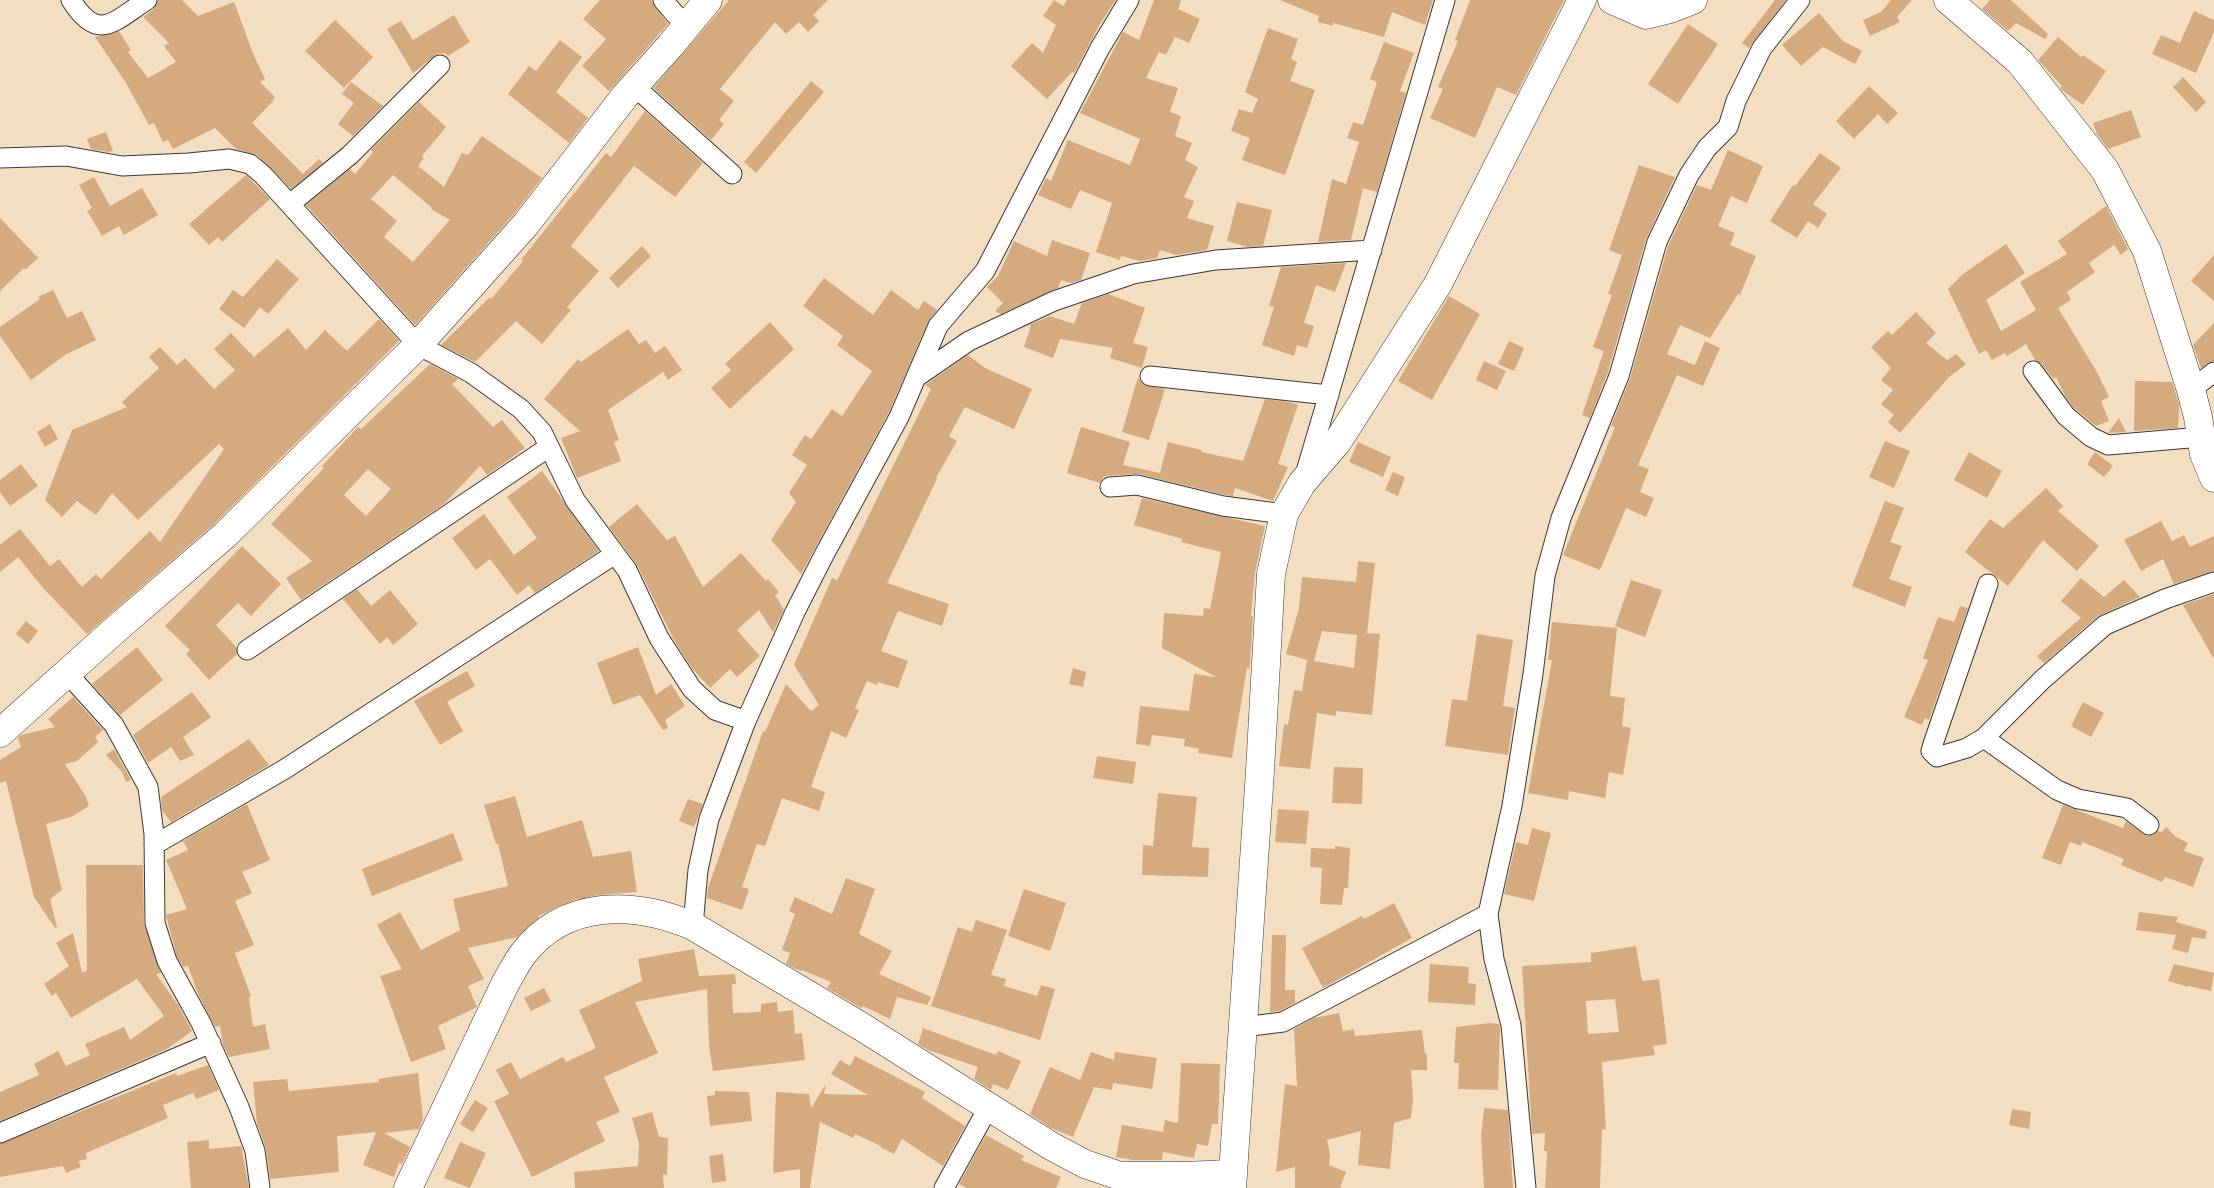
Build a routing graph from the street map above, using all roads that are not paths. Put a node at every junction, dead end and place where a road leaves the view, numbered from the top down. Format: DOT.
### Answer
graph roads {
  1 [pos="71,0"];
  2 [pos="147,0"];
  3 [pos="663,0"];
  4 [pos="708,0"];
  5 [pos="1129,0"];
  6 [pos="1445,0"];
  7 [pos="1582,0"];
  8 [pos="1612,0"];
  9 [pos="1693,0"];
  10 [pos="1800,0"];
  11 [pos="1948,0"];
  12 [pos="686,27"];
  13 [pos="440,65"];
  14 [pos="634,86"];
  15 [pos="0,158"];
  16 [pos="732,174"];
  17 [pos="290,204"];
  18 [pos="1372,250"];
  19 [pos="418,345"];
  20 [pos="2033,371"];
  21 [pos="2214,372"];
  22 [pos="918,376"];
  23 [pos="1150,376"];
  24 [pos="2191,390"];
  25 [pos="1329,395"];
  26 [pos="2201,437"];
  27 [pos="549,447"];
  28 [pos="2214,478"];
  29 [pos="1302,483"];
  30 [pos="1110,487"];
  31 [pos="1284,514"];
  32 [pos="615,554"];
  33 [pos="2214,582"];
  34 [pos="1988,584"];
  35 [pos="248,650"];
  36 [pos="66,674"];
  37 [pos="746,721"];
  38 [pos="0,733"];
  39 [pos="1984,738"];
  40 [pos="2149,825"];
  41 [pos="154,845"];
  42 [pos="1488,914"];
  43 [pos="693,926"];
  44 [pos="1243,1027"];
  45 [pos="211,1043"];
  46 [pos="988,1108"];
  47 [pos="0,1133"];
  48 [pos="1233,1181"];
  49 [pos="260,1188"];
  50 [pos="408,1188"];
  51 [pos="944,1188"];
  52 [pos="1526,1188"];
  1 -- 2 [label="street"];
  3 -- 12 [label="street"];
  4 -- 12 [label="main road"];
  5 -- 22 [label="street"];
  6 -- 18 [label="street"];
  7 -- 29 [label="main road"];
  8 -- 9 [label="main road"];
  10 -- 42 [label="street"];
  11 -- 24 [label="main road"];
  12 -- 14 [label="main road"];
  13 -- 17 [label="street"];
  14 -- 16 [label="street"];
  14 -- 19 [label="main road"];
  15 -- 17 [label="street"];
  17 -- 19 [label="street"];
  18 -- 22 [label="street"];
  18 -- 25 [label="street"];
  19 -- 27 [label="street"];
  19 -- 36 [label="main road"];
  20 -- 26 [label="street"];
  21 -- 24 [label="street"];
  22 -- 37 [label="street"];
  23 -- 25 [label="street"];
  24 -- 26 [label="main road"];
  25 -- 29 [label="street"];
  26 -- 28 [label="main road"];
  27 -- 32 [label="street"];
  27 -- 35 [label="street"];
  29 -- 31 [label="main road"];
  30 -- 31 [label="street"];
  31 -- 44 [label="main road"];
  32 -- 37 [label="street"];
  32 -- 41 [label="street"];
  33 -- 39 [label="street"];
  34 -- 39 [label="street"];
  36 -- 38 [label="main road"];
  36 -- 41 [label="street"];
  37 -- 43 [label="street"];
  39 -- 40 [label="street"];
  41 -- 45 [label="street"];
  42 -- 44 [label="street"];
  42 -- 52 [label="street"];
  43 -- 46 [label="main road"];
  43 -- 50 [label="main road"];
  44 -- 48 [label="main road"];
  45 -- 47 [label="street"];
  45 -- 49 [label="street"];
  46 -- 48 [label="main road"];
  46 -- 51 [label="street"];
}
